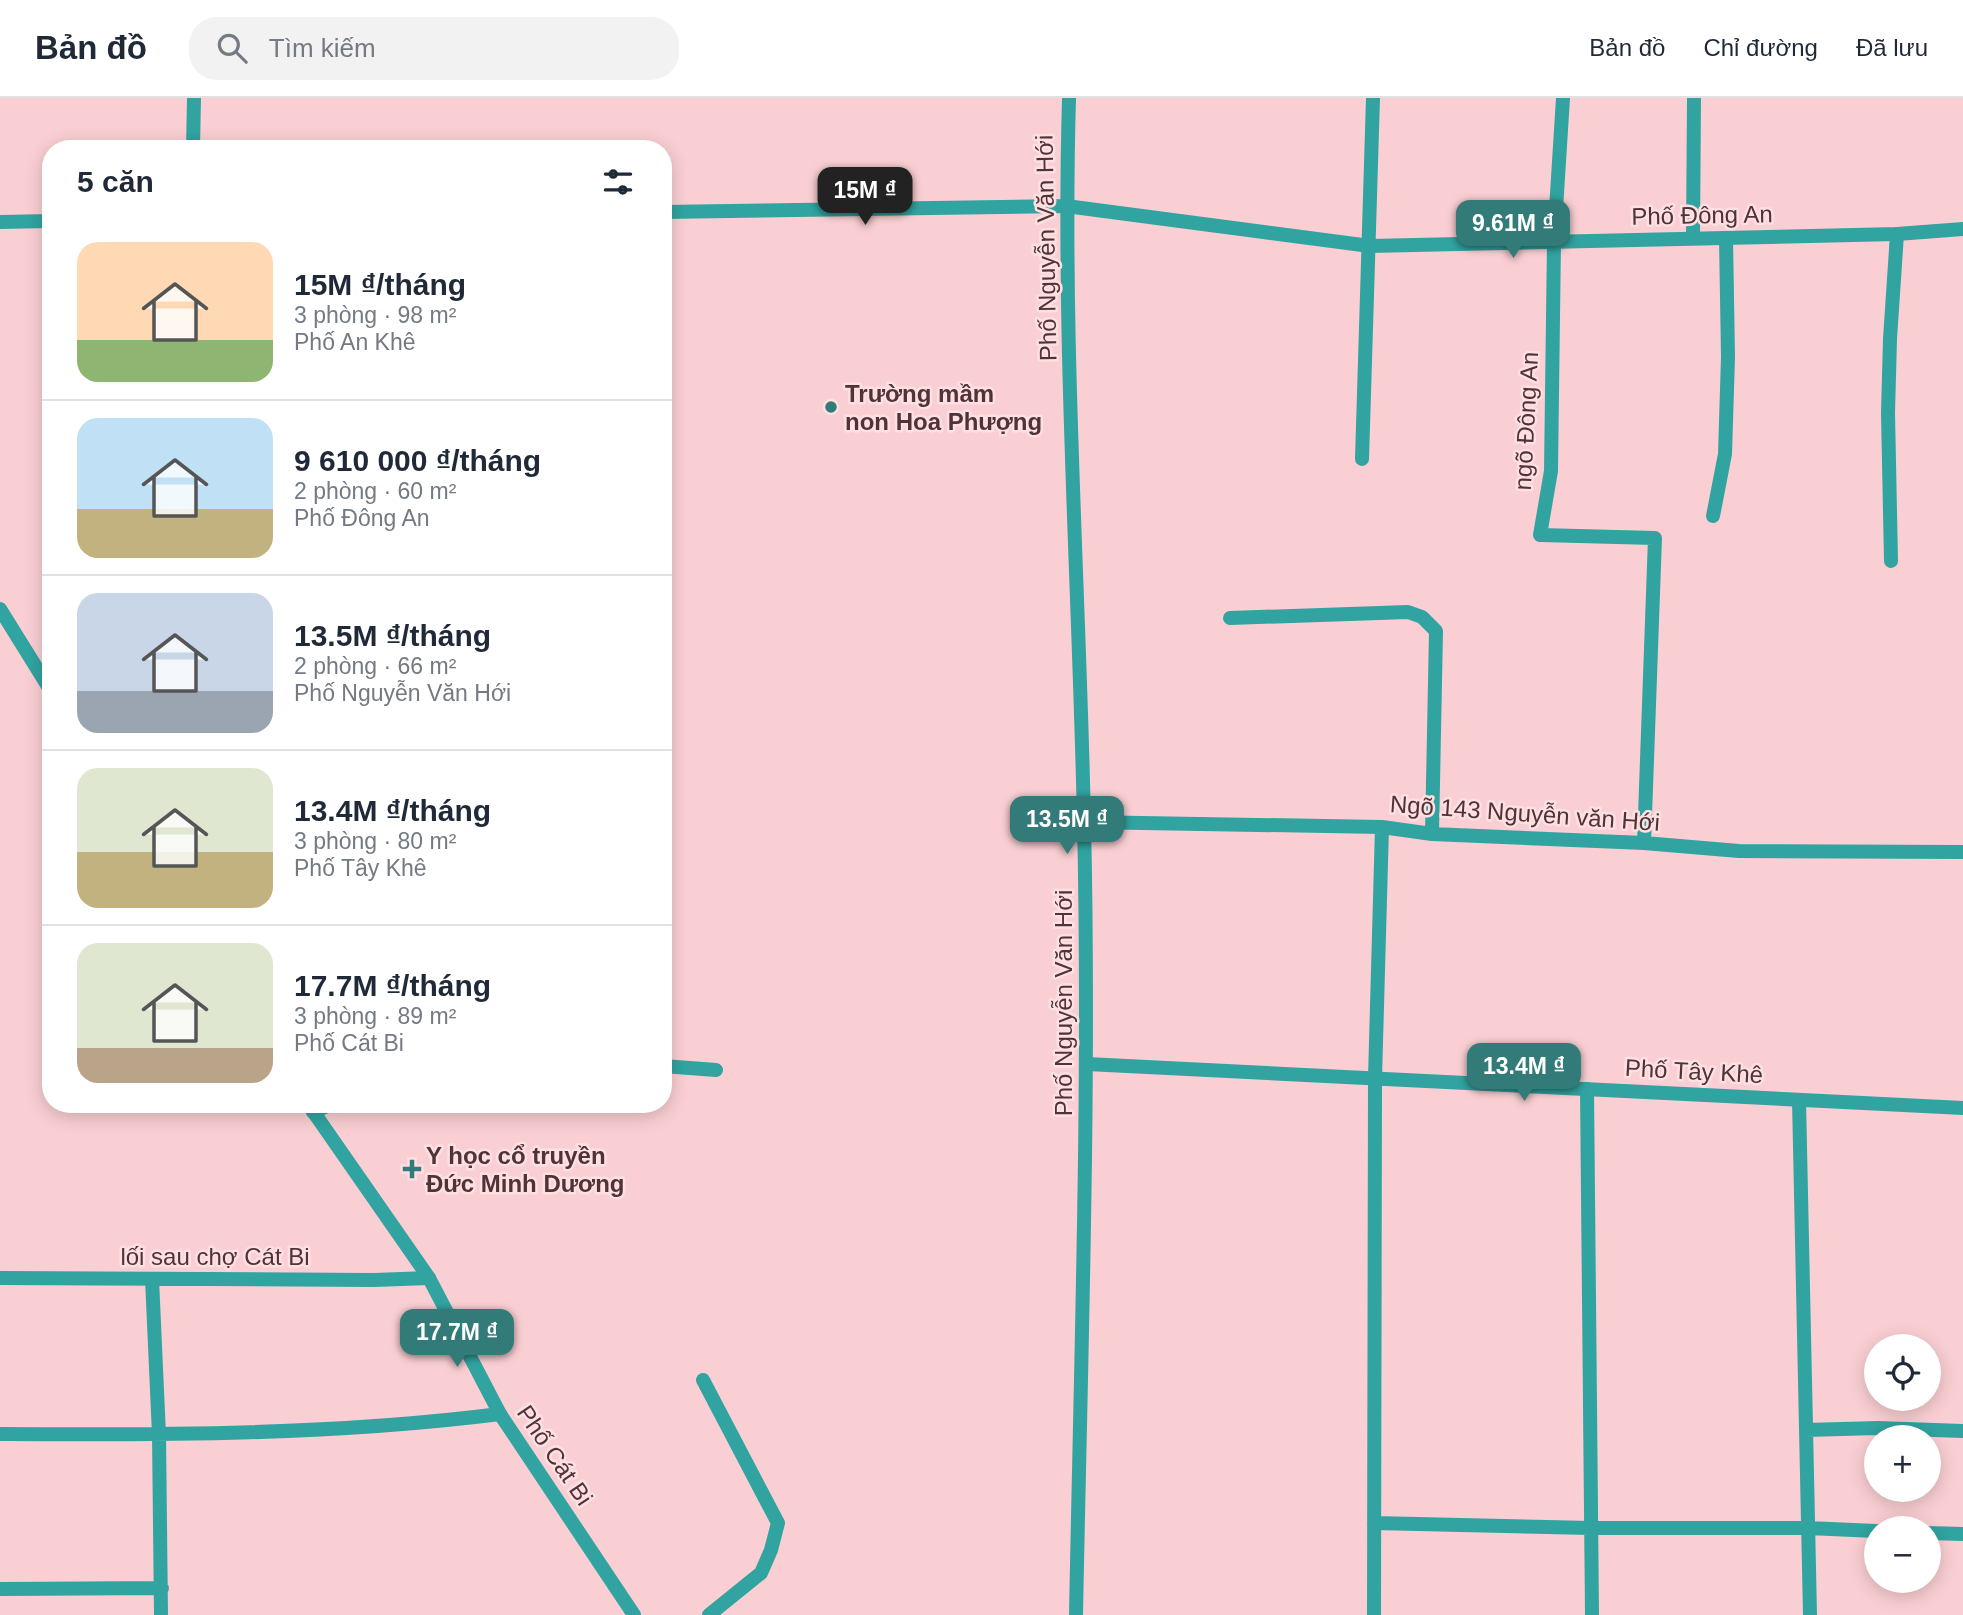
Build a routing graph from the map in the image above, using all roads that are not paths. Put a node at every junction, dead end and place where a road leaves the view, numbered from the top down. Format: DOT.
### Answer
graph roads {
  1 [pos="194,98"];
  2 [pos="1069,98"];
  3 [pos="1373,98"];
  4 [pos="1563,98"];
  5 [pos="1694,98"];
  6 [pos="193,140"];
  7 [pos="1066,206"];
  8 [pos="672,212"];
  9 [pos="42,221"];
  10 [pos="0,222"];
  11 [pos="1963,229"];
  12 [pos="1896,234"];
  13 [pos="1693,238"];
  14 [pos="1726,238"];
  15 [pos="1554,242"];
  16 [pos="1370,246"];
  17 [pos="1362,459"];
  18 [pos="1713,516"];
  19 [pos="1891,561"];
  20 [pos="0,609"];
  21 [pos="1230,618"];
  22 [pos="42,677"];
  23 [pos="1084,822"];
  24 [pos="1382,827"];
  25 [pos="1432,834"];
  26 [pos="1644,843"];
  27 [pos="1963,852"];
  28 [pos="1087,1064"];
  29 [pos="672,1067"];
  30 [pos="716,1070"];
  31 [pos="1375,1078"];
  32 [pos="1587,1088"];
  33 [pos="1800,1100"];
  34 [pos="1963,1108"];
  35 [pos="314,1113"];
  36 [pos="429,1278"];
  37 [pos="0,1279"];
  38 [pos="152,1279"];
  39 [pos="703,1380"];
  40 [pos="500,1414"];
  41 [pos="1806,1430"];
  42 [pos="1963,1430"];
  43 [pos="0,1434"];
  44 [pos="159,1435"];
  45 [pos="1374,1523"];
  46 [pos="1591,1528"];
  47 [pos="1808,1528"];
  48 [pos="1864,1530"];
  49 [pos="1941,1533"];
  50 [pos="1963,1534"];
  51 [pos="162,1588"];
  52 [pos="0,1590"];
  53 [pos="161,1615"];
  54 [pos="634,1615"];
  55 [pos="709,1615"];
  56 [pos="1076,1615"];
  57 [pos="1374,1615"];
  58 [pos="1592,1615"];
  59 [pos="1810,1615"];
  1 -- 6 [label="street"];
  2 -- 7 [label="street, Phố Nguyễn Văn Hới"];
  3 -- 16 [label="street"];
  4 -- 15 [label="street, ngõ Đông An"];
  5 -- 13 [label="street"];
  7 -- 8 [label="street, Phố Đông An"];
  7 -- 16 [label="street, Phố Đông An"];
  7 -- 23 [label="street, Phố Nguyễn Văn Hới"];
  9 -- 10 [label="street"];
  11 -- 12 [label="street, Phố Đông An"];
  12 -- 14 [label="street, Phố Đông An"];
  12 -- 19 [label="street"];
  13 -- 14 [label="street, Phố Đông An"];
  13 -- 15 [label="street, Phố Đông An"];
  14 -- 18 [label="street"];
  15 -- 16 [label="street, Phố Đông An"];
  15 -- 26 [label="street, ngõ Đông An"];
  16 -- 17 [label="street"];
  20 -- 22 [label="street"];
  21 -- 25 [label="street"];
  23 -- 24 [label="street, Ngõ 143 Nguyễn văn Hới"];
  23 -- 28 [label="street, Phố Nguyễn Văn Hới"];
  24 -- 25 [label="street, Ngõ 143 Nguyễn văn Hới"];
  24 -- 31 [label="street"];
  25 -- 26 [label="street, Ngõ 143 Nguyễn văn Hới"];
  26 -- 27 [label="street, Ngõ 143 Nguyễn văn Hới"];
  28 -- 31 [label="street, Phố Tây Khê"];
  28 -- 56 [label="street, Phố Nguyễn Văn Hới"];
  29 -- 30 [label="street"];
  31 -- 32 [label="street, Phố Tây Khê"];
  31 -- 45 [label="street"];
  32 -- 33 [label="street, Phố Tây Khê"];
  32 -- 46 [label="street"];
  33 -- 34 [label="street, Phố Tây Khê"];
  33 -- 41 [label="street"];
  35 -- 36 [label="street, Phố Cát Bi"];
  36 -- 38 [label="street, lối sau chợ Cát Bi"];
  36 -- 40 [label="street, Phố Cát Bi"];
  37 -- 38 [label="street, lối sau chợ Cát Bi"];
  38 -- 44 [label="street"];
  39 -- 55 [label="street"];
  40 -- 44 [label="street"];
  40 -- 54 [label="street, Phố Cát Bi"];
  41 -- 42 [label="street"];
  41 -- 47 [label="street"];
  43 -- 44 [label="street"];
  44 -- 51 [label="street"];
  45 -- 46 [label="street"];
  45 -- 57 [label="street"];
  46 -- 47 [label="street"];
  46 -- 58 [label="street"];
  47 -- 48 [label="street"];
  47 -- 59 [label="street"];
  49 -- 50 [label="street"];
  51 -- 52 [label="street"];
  51 -- 53 [label="street"];
}
